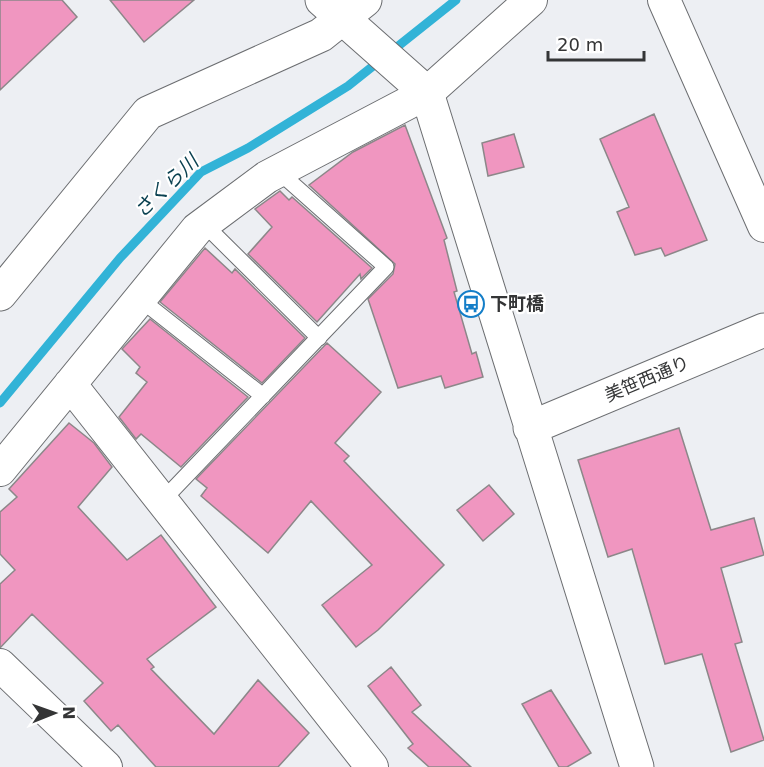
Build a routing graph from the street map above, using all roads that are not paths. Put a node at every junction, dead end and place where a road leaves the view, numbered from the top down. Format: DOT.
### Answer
graph roads {
  1 [pos="531,0"];
  2 [pos="664,0"];
  3 [pos="347,13"];
  4 [pos="418,85"];
  5 [pos="278,171"];
  6 [pos="204,224"];
  7 [pos="764,226"];
  8 [pos="0,294"];
  9 [pos="140,299"];
  10 [pos="764,330"];
  11 [pos="319,338"];
  12 [pos="70,384"];
  13 [pos="263,396"];
  14 [pos="530,428"];
  15 [pos="0,470"];
  16 [pos="162,501"];
  17 [pos="0,665"];
  18 [pos="106,767"];
  19 [pos="372,767"];
  20 [pos="637,767"];
  1 -- 4 [label="street"];
  2 -- 7 [label="street"];
  3 -- 4 [label="street"];
  3 -- 8 [label="street"];
  4 -- 5 [label="street"];
  4 -- 14 [label="street"];
  5 -- 6 [label="street"];
  5 -- 11 [label="lane"];
  6 -- 9 [label="street"];
  6 -- 11 [label="lane"];
  9 -- 12 [label="street"];
  9 -- 13 [label="lane"];
  10 -- 14 [label="street, 美笹西通り"];
  11 -- 13 [label="lane"];
  12 -- 15 [label="street"];
  12 -- 16 [label="street"];
  13 -- 16 [label="lane"];
  14 -- 20 [label="street"];
  16 -- 19 [label="street"];
  17 -- 18 [label="street"];
}
